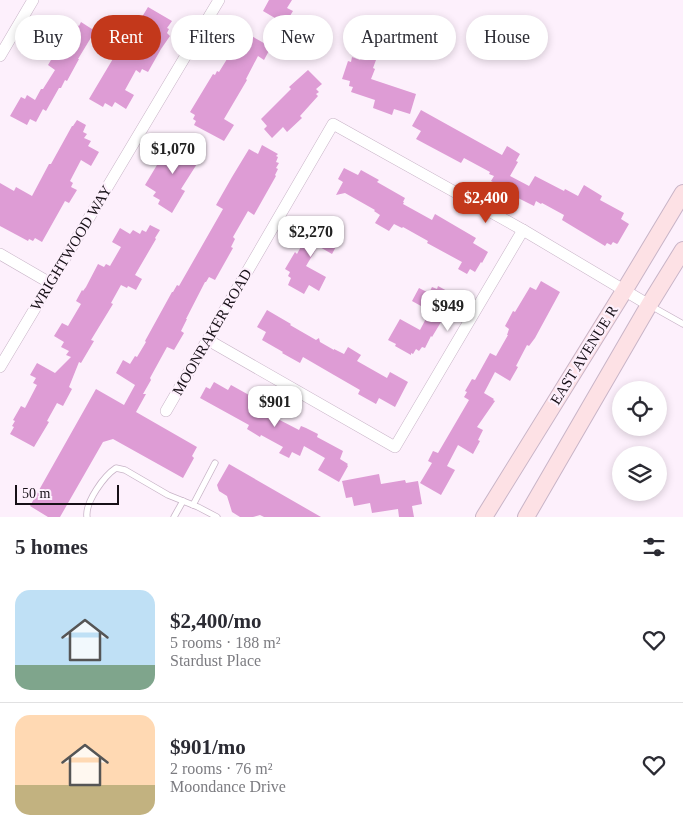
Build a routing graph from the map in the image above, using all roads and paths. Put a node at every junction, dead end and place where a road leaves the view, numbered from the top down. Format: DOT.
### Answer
graph roads {
  1 [pos="33,0"];
  2 [pos="219,0"];
  3 [pos="0,56"];
  4 [pos="683,193"];
  5 [pos="523,230"];
  6 [pos="683,250"];
  7 [pos="0,254"];
  8 [pos="50,283"];
  9 [pos="624,290"];
  10 [pos="649,305"];
  11 [pos="683,324"];
  12 [pos="208,340"];
  13 [pos="0,367"];
  14 [pos="166,411"];
  15 [pos="215,463"];
  16 [pos="183,501"];
  17 [pos="193,505"];
  18 [pos="87,517"];
  19 [pos="174,517"];
  20 [pos="217,517"];
  21 [pos="484,517"];
  22 [pos="526,517"];
  1 -- 3 [label="street"];
  2 -- 8 [label="street, WRIGHTWOOD WAY"];
  4 -- 9 [label="main road, EAST AVENUE R"];
  5 -- 9 [label="street"];
  5 -- 12 [label="street, MOONRAKER ROAD"];
  5 -- 12 [label="street"];
  6 -- 10 [label="main road, EAST AVENUE R"];
  7 -- 8 [label="street"];
  8 -- 13 [label="street, WRIGHTWOOD WAY"];
  9 -- 10 [label="street"];
  9 -- 21 [label="main road, EAST AVENUE R"];
  10 -- 11 [label="lane"];
  10 -- 22 [label="main road, EAST AVENUE R"];
  12 -- 14 [label="street, MOONRAKER ROAD"];
  15 -- 17 [label="lane"];
  16 -- 17 [label="lane"];
  16 -- 18 [label="lane"];
  16 -- 19 [label="lane"];
  17 -- 20 [label="lane"];
}
